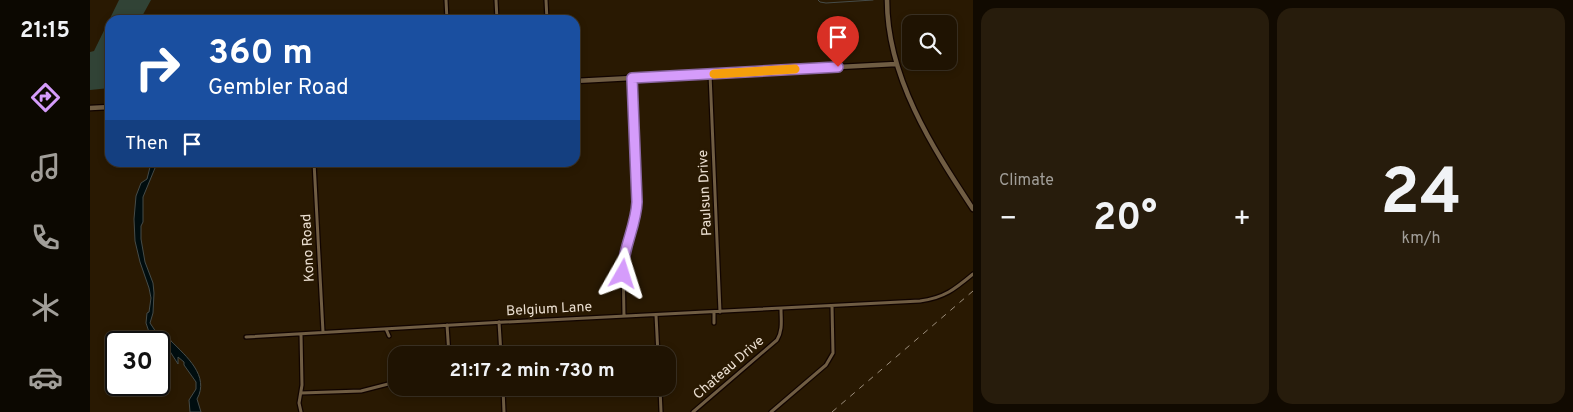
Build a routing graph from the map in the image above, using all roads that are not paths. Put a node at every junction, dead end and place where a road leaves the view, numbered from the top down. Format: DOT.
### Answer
graph roads {
  1 [pos="446,0"];
  2 [pos="496,0"];
  3 [pos="546,0"];
  4 [pos="888,0"];
  5 [pos="447,15"];
  6 [pos="497,15"];
  7 [pos="547,15"];
  8 [pos="896,64"];
  9 [pos="710,74"];
  10 [pos="632,78"];
  11 [pos="580,81"];
  12 [pos="105,106"];
  13 [pos="90,108"];
  14 [pos="314,167"];
  15 [pos="973,209"];
  16 [pos="973,274"];
  17 [pos="832,306"];
  18 [pos="781,308"];
  19 [pos="714,312"];
  20 [pos="720,312"];
  21 [pos="656,315"];
  22 [pos="624,316"];
  23 [pos="499,322"];
  24 [pos="714,323"];
  25 [pos="447,325"];
  26 [pos="386,328"];
  27 [pos="323,332"];
  28 [pos="301,334"];
  29 [pos="389,336"];
  30 [pos="246,337"];
  31 [pos="448,346"];
  32 [pos="500,346"];
  33 [pos="658,346"];
  34 [pos="388,384"];
  35 [pos="301,393"];
  36 [pos="503,396"];
  37 [pos="660,396"];
  38 [pos="301,412"];
  39 [pos="504,412"];
  40 [pos="661,412"];
  41 [pos="692,412"];
  42 [pos="771,412"];
  1 -- 5 [label="street"];
  2 -- 6 [label="street"];
  3 -- 7 [label="street"];
  4 -- 8 [label="main road"];
  8 -- 9 [label="main road"];
  8 -- 15 [label="main road"];
  9 -- 10 [label="main road"];
  9 -- 20 [label="street, Paulsun Drive"];
  10 -- 11 [label="main road"];
  10 -- 22 [label="street"];
  12 -- 13 [label="main road"];
  14 -- 27 [label="street, Kono Road"];
  16 -- 17 [label="street, Belgium Lane"];
  17 -- 18 [label="street, Belgium Lane"];
  17 -- 42 [label="street"];
  18 -- 20 [label="street, Belgium Lane"];
  18 -- 41 [label="street, Chateau Drive"];
  19 -- 20 [label="street, Belgium Lane"];
  19 -- 21 [label="street, Belgium Lane"];
  19 -- 24 [label="street"];
  21 -- 22 [label="street, Belgium Lane"];
  21 -- 33 [label="street"];
  22 -- 23 [label="street, Belgium Lane"];
  23 -- 25 [label="street, Belgium Lane"];
  23 -- 32 [label="street"];
  25 -- 26 [label="street, Belgium Lane"];
  25 -- 31 [label="street"];
  26 -- 27 [label="street, Belgium Lane"];
  26 -- 29 [label="street"];
  27 -- 28 [label="street, Belgium Lane"];
  28 -- 30 [label="street, Belgium Lane"];
  28 -- 35 [label="street"];
  34 -- 35 [label="street"];
  35 -- 38 [label="street"];
  36 -- 39 [label="street"];
  37 -- 40 [label="street"];
}
